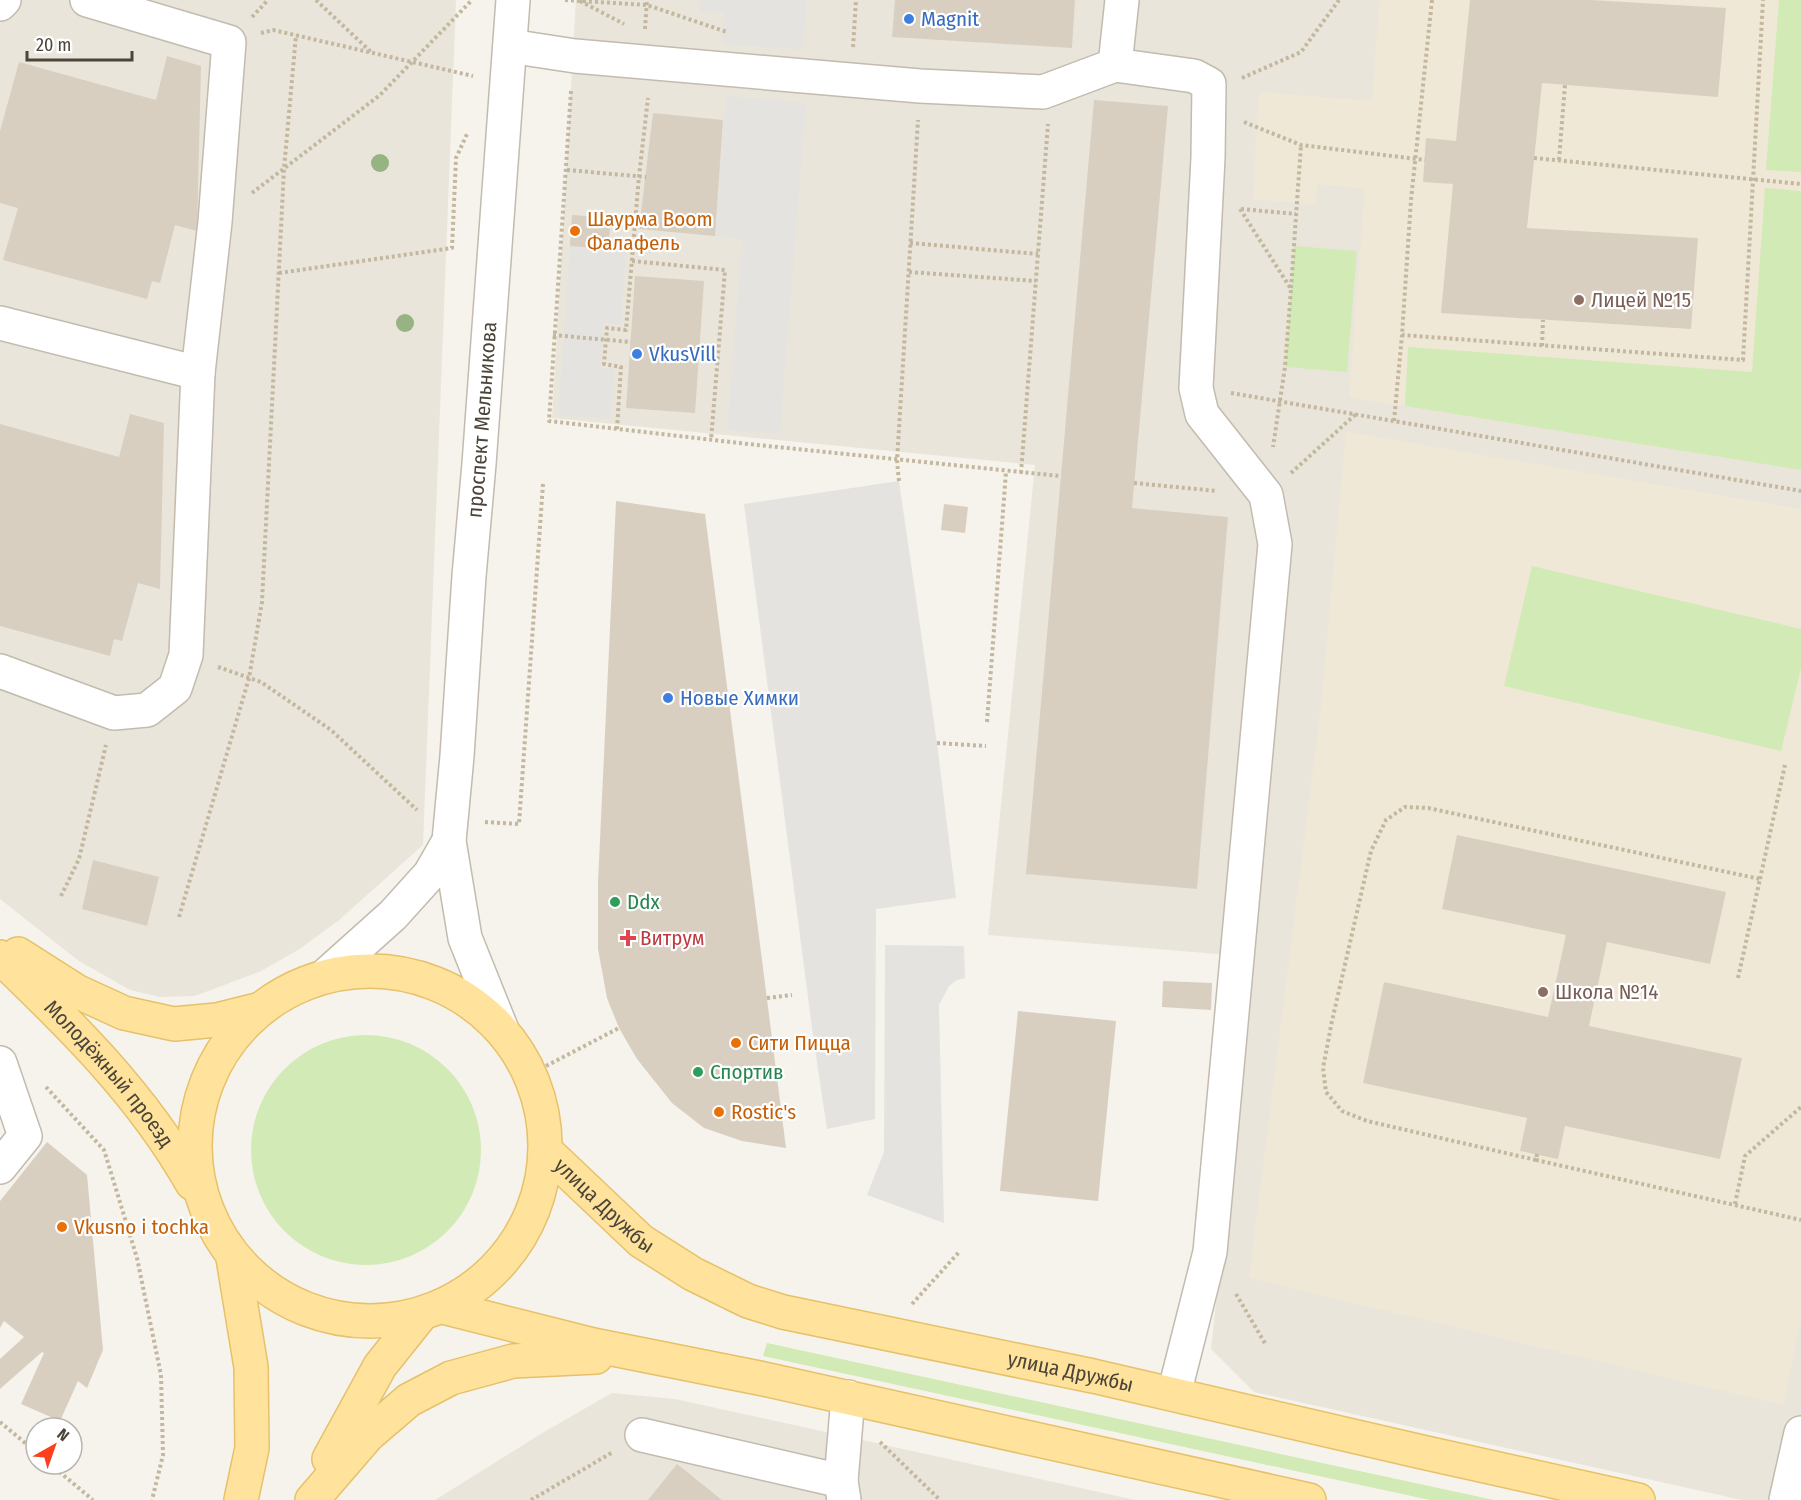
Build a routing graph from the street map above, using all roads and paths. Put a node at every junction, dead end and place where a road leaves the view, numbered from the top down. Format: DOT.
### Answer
graph roads {
  1 [pos="4,0"];
  2 [pos="87,0"];
  3 [pos="316,0"];
  4 [pos="472,0"];
  5 [pos="513,0"];
  6 [pos="565,0"];
  7 [pos="856,0"];
  8 [pos="1122,0"];
  9 [pos="1339,0"];
  10 [pos="1432,0"];
  11 [pos="1763,0"];
  12 [pos="580,1"];
  13 [pos="0,4"];
  14 [pos="626,25"];
  15 [pos="636,30"];
  16 [pos="645,34"];
  17 [pos="296,35"];
  18 [pos="735,35"];
  19 [pos="230,42"];
  20 [pos="510,46"];
  21 [pos="372,53"];
  22 [pos="411,62"];
  23 [pos="1115,65"];
  24 [pos="477,77"];
  25 [pos="850,80"];
  26 [pos="1209,84"];
  27 [pos="572,85"];
  28 [pos="1565,85"];
  29 [pos="920,86"];
  30 [pos="1050,89"];
  31 [pos="648,91"];
  32 [pos="1235,119"];
  33 [pos="469,130"];
  34 [pos="1301,145"];
  35 [pos="1208,158"];
  36 [pos="1534,158"];
  37 [pos="1415,159"];
  38 [pos="1425,160"];
  39 [pos="1559,160"];
  40 [pos="284,169"];
  41 [pos="567,170"];
  42 [pos="639,176"];
  43 [pos="646,177"];
  44 [pos="1753,179"];
  45 [pos="1801,184"];
  46 [pos="1240,209"];
  47 [pos="1296,214"];
  48 [pos="215,222"];
  49 [pos="910,243"];
  50 [pos="1038,254"];
  51 [pos="632,261"];
  52 [pos="909,272"];
  53 [pos="279,273"];
  54 [pos="1036,281"];
  55 [pos="1291,289"];
  56 [pos="1543,320"];
  57 [pos="0,323"];
  58 [pos="553,335"];
  59 [pos="1402,335"];
  60 [pos="606,340"];
  61 [pos="631,342"];
  62 [pos="1542,345"];
  63 [pos="198,373"];
  64 [pos="1196,388"];
  65 [pos="1280,401"];
  66 [pos="1356,414"];
  67 [pos="1394,421"];
  68 [pos="617,429"];
  69 [pos="711,440"];
  70 [pos="897,461"];
  71 [pos="1006,472"];
  72 [pos="1021,473"];
  73 [pos="1060,477"];
  74 [pos="899,481"];
  75 [pos="1134,483"];
  76 [pos="543,484"];
  77 [pos="1801,491"];
  78 [pos="1266,495"];
  79 [pos="186,655"];
  80 [pos="0,671"];
  81 [pos="249,678"];
  82 [pos="114,713"];
  83 [pos="987,722"];
  84 [pos="937,742"];
  85 [pos="986,746"];
  86 [pos="1785,765"];
  87 [pos="418,811"];
  88 [pos="476,822"];
  89 [pos="449,841"];
  90 [pos="1760,879"];
  91 [pos="61,896"];
  92 [pos="179,917"];
  93 [pos="0,943"];
  94 [pos="0,957"];
  95 [pos="326,975"];
  96 [pos="1738,978"];
  97 [pos="792,995"];
  98 [pos="767,998"];
  99 [pos="259,1010"];
  100 [pos="619,1028"];
  101 [pos="502,1030"];
  102 [pos="0,1063"];
  103 [pos="546,1066"];
  104 [pos="40,1081"];
  105 [pos="1801,1107"];
  106 [pos="546,1151"];
  107 [pos="1537,1154"];
  108 [pos="1536,1160"];
  109 [pos="0,1167"];
  110 [pos="202,1202"];
  111 [pos="1735,1204"];
  112 [pos="1801,1220"];
  113 [pos="960,1251"];
  114 [pos="1210,1252"];
  115 [pos="233,1258"];
  116 [pos="912,1304"];
  117 [pos="431,1312"];
  118 [pos="1266,1345"];
  119 [pos="640,1354"];
  120 [pos="1174,1394"];
  121 [pos="848,1397"];
  122 [pos="0,1422"];
  123 [pos="1801,1433"];
  124 [pos="642,1435"];
  125 [pos="879,1440"];
  126 [pos="24,1442"];
  127 [pos="64,1476"];
  128 [pos="842,1491"];
  129 [pos="93,1500"];
  130 [pos="152,1500"];
  131 [pos="241,1500"];
  132 [pos="307,1500"];
  133 [pos="312,1500"];
  134 [pos="531,1500"];
  135 [pos="940,1500"];
  136 [pos="1309,1500"];
  137 [pos="1638,1500"];
  138 [pos="1785,1500"];
  1 -- 13 [label="street"];
  2 -- 19 [label="street"];
  3 -- 21 [label="path"];
  4 -- 22 [label="path"];
  5 -- 20 [label="street, проспект Мельникова"];
  6 -- 12 [label="path"];
  7 -- 25 [label="path"];
  8 -- 23 [label="street"];
  9 -- 26 [label="path"];
  10 -- 37 [label="path"];
  11 -- 44 [label="path"];
  12 -- 14 [label="path"];
  12 -- 18 [label="path"];
  15 -- 16 [label="path"];
  17 -- 19 [label="path"];
  17 -- 21 [label="path"];
  17 -- 40 [label="path"];
  19 -- 48 [label="street"];
  20 -- 25 [label="street"];
  20 -- 89 [label="street, проспект Мельникова"];
  21 -- 22 [label="path"];
  22 -- 24 [label="path"];
  22 -- 40 [label="path"];
  23 -- 26 [label="street"];
  23 -- 30 [label="street"];
  25 -- 29 [label="street"];
  26 -- 35 [label="street"];
  27 -- 41 [label="path"];
  28 -- 39 [label="path"];
  29 -- 30 [label="street"];
  29 -- 49 [label="path"];
  30 -- 50 [label="path"];
  31 -- 42 [label="path"];
  32 -- 34 [label="path"];
  33 -- 53 [label="path"];
  34 -- 37 [label="path"];
  34 -- 47 [label="path"];
  35 -- 46 [label="path"];
  35 -- 64 [label="street"];
  36 -- 39 [label="path"];
  37 -- 38 [label="path"];
  37 -- 59 [label="path"];
  39 -- 44 [label="path"];
  40 -- 48 [label="path"];
  40 -- 53 [label="path"];
  41 -- 42 [label="path"];
  41 -- 58 [label="path"];
  42 -- 43 [label="path"];
  42 -- 51 [label="path"];
  44 -- 45 [label="path"];
  44 -- 62 [label="path"];
  46 -- 47 [label="path"];
  46 -- 55 [label="path"];
  47 -- 55 [label="path"];
  48 -- 63 [label="street"];
  49 -- 50 [label="path"];
  49 -- 52 [label="path"];
  50 -- 54 [label="path"];
  51 -- 60 [label="path"];
  51 -- 69 [label="path"];
  52 -- 54 [label="path"];
  52 -- 70 [label="path"];
  53 -- 81 [label="path"];
  54 -- 72 [label="path"];
  55 -- 65 [label="path"];
  56 -- 62 [label="path"];
  57 -- 63 [label="street"];
  58 -- 60 [label="path"];
  58 -- 68 [label="path"];
  59 -- 62 [label="path"];
  59 -- 67 [label="path"];
  60 -- 61 [label="path"];
  60 -- 68 [label="path"];
  63 -- 79 [label="street"];
  64 -- 65 [label="path"];
  64 -- 78 [label="street"];
  65 -- 66 [label="path"];
  66 -- 67 [label="path"];
  66 -- 78 [label="path"];
  67 -- 77 [label="path"];
  68 -- 69 [label="path"];
  69 -- 70 [label="path"];
  70 -- 71 [label="path"];
  70 -- 74 [label="path"];
  71 -- 72 [label="path"];
  71 -- 83 [label="path"];
  72 -- 73 [label="path"];
  75 -- 78 [label="path"];
  76 -- 88 [label="path"];
  78 -- 114 [label="street"];
  79 -- 81 [label="path"];
  79 -- 82 [label="street"];
  80 -- 82 [label="street"];
  81 -- 87 [label="path"];
  81 -- 92 [label="path"];
  82 -- 91 [label="path"];
  84 -- 85 [label="path"];
  86 -- 90 [label="path"];
  89 -- 95 [label="street, проспект Мельникова"];
  89 -- 101 [label="street, проспект Мельникова"];
  90 -- 96 [label="path"];
  90 -- 108 [label="path"];
  93 -- 99 [label="main road, Молодёжный проезд"];
  94 -- 110 [label="main road, Молодёжный проезд"];
  95 -- 99 [label="main road"];
  95 -- 101 [label="main road"];
  97 -- 98 [label="path"];
  99 -- 110 [label="main road"];
  100 -- 103 [label="path"];
  101 -- 106 [label="main road"];
  102 -- 109 [label="street"];
  104 -- 130 [label="path"];
  105 -- 111 [label="path"];
  106 -- 117 [label="main road"];
  106 -- 120 [label="main road, улица Дружбы"];
  107 -- 108 [label="path"];
  108 -- 111 [label="path"];
  110 -- 115 [label="main road, Молодёжный проезд"];
  111 -- 112 [label="path"];
  113 -- 116 [label="path"];
  114 -- 118 [label="path"];
  114 -- 120 [label="street"];
  115 -- 117 [label="main road"];
  115 -- 131 [label="main road"];
  117 -- 119 [label="main road"];
  117 -- 132 [label="main road"];
  119 -- 121 [label="main road"];
  119 -- 133 [label="main road"];
  120 -- 137 [label="main road, улица Дружбы"];
  121 -- 128 [label="street"];
  121 -- 136 [label="main road"];
  122 -- 126 [label="path"];
  123 -- 138 [label="street"];
  124 -- 128 [label="street"];
  124 -- 134 [label="path"];
  125 -- 135 [label="path"];
  127 -- 129 [label="path"];
}
